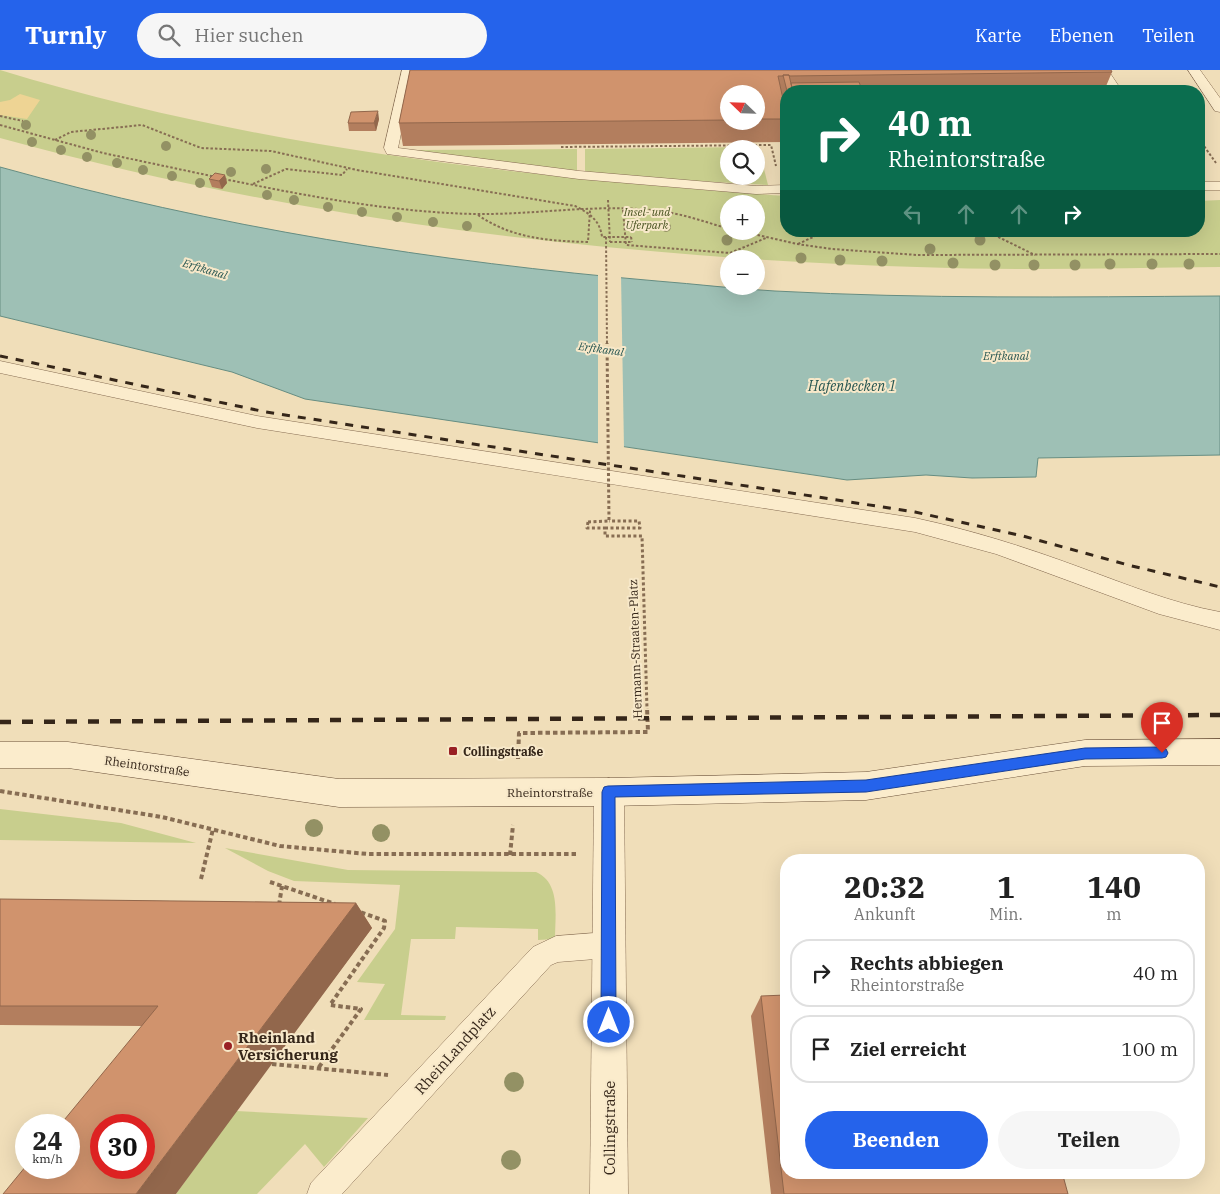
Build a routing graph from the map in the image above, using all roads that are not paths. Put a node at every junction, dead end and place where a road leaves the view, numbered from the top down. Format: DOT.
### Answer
graph roads {
  1 [pos="408,70"];
  2 [pos="1102,70"];
  3 [pos="1194,70"];
  4 [pos="1112,85"];
  5 [pos="1218,102"];
  6 [pos="1205,103"];
  7 [pos="1205,186"];
  8 [pos="1220,186"];
  9 [pos="780,189"];
  10 [pos="0,367"];
  11 [pos="1220,621"];
  12 [pos="1220,752"];
  13 [pos="0,755"];
  14 [pos="608,792"];
  15 [pos="608,945"];
  16 [pos="322,1194"];
  17 [pos="609,1194"];
  1 -- 9 [label="lane"];
  2 -- 4 [label="lane"];
  3 -- 5 [label="lane"];
  5 -- 6 [label="lane"];
  7 -- 8 [label="lane"];
  10 -- 11 [label="lane"];
  12 -- 14 [label="main road, Rheintorstraße"];
  13 -- 14 [label="main road, Rheintorstraße"];
  14 -- 15 [label="main road, Collingstraße"];
  15 -- 16 [label="lane, RheinLandplatz"];
  15 -- 17 [label="main road, Collingstraße"];
}
